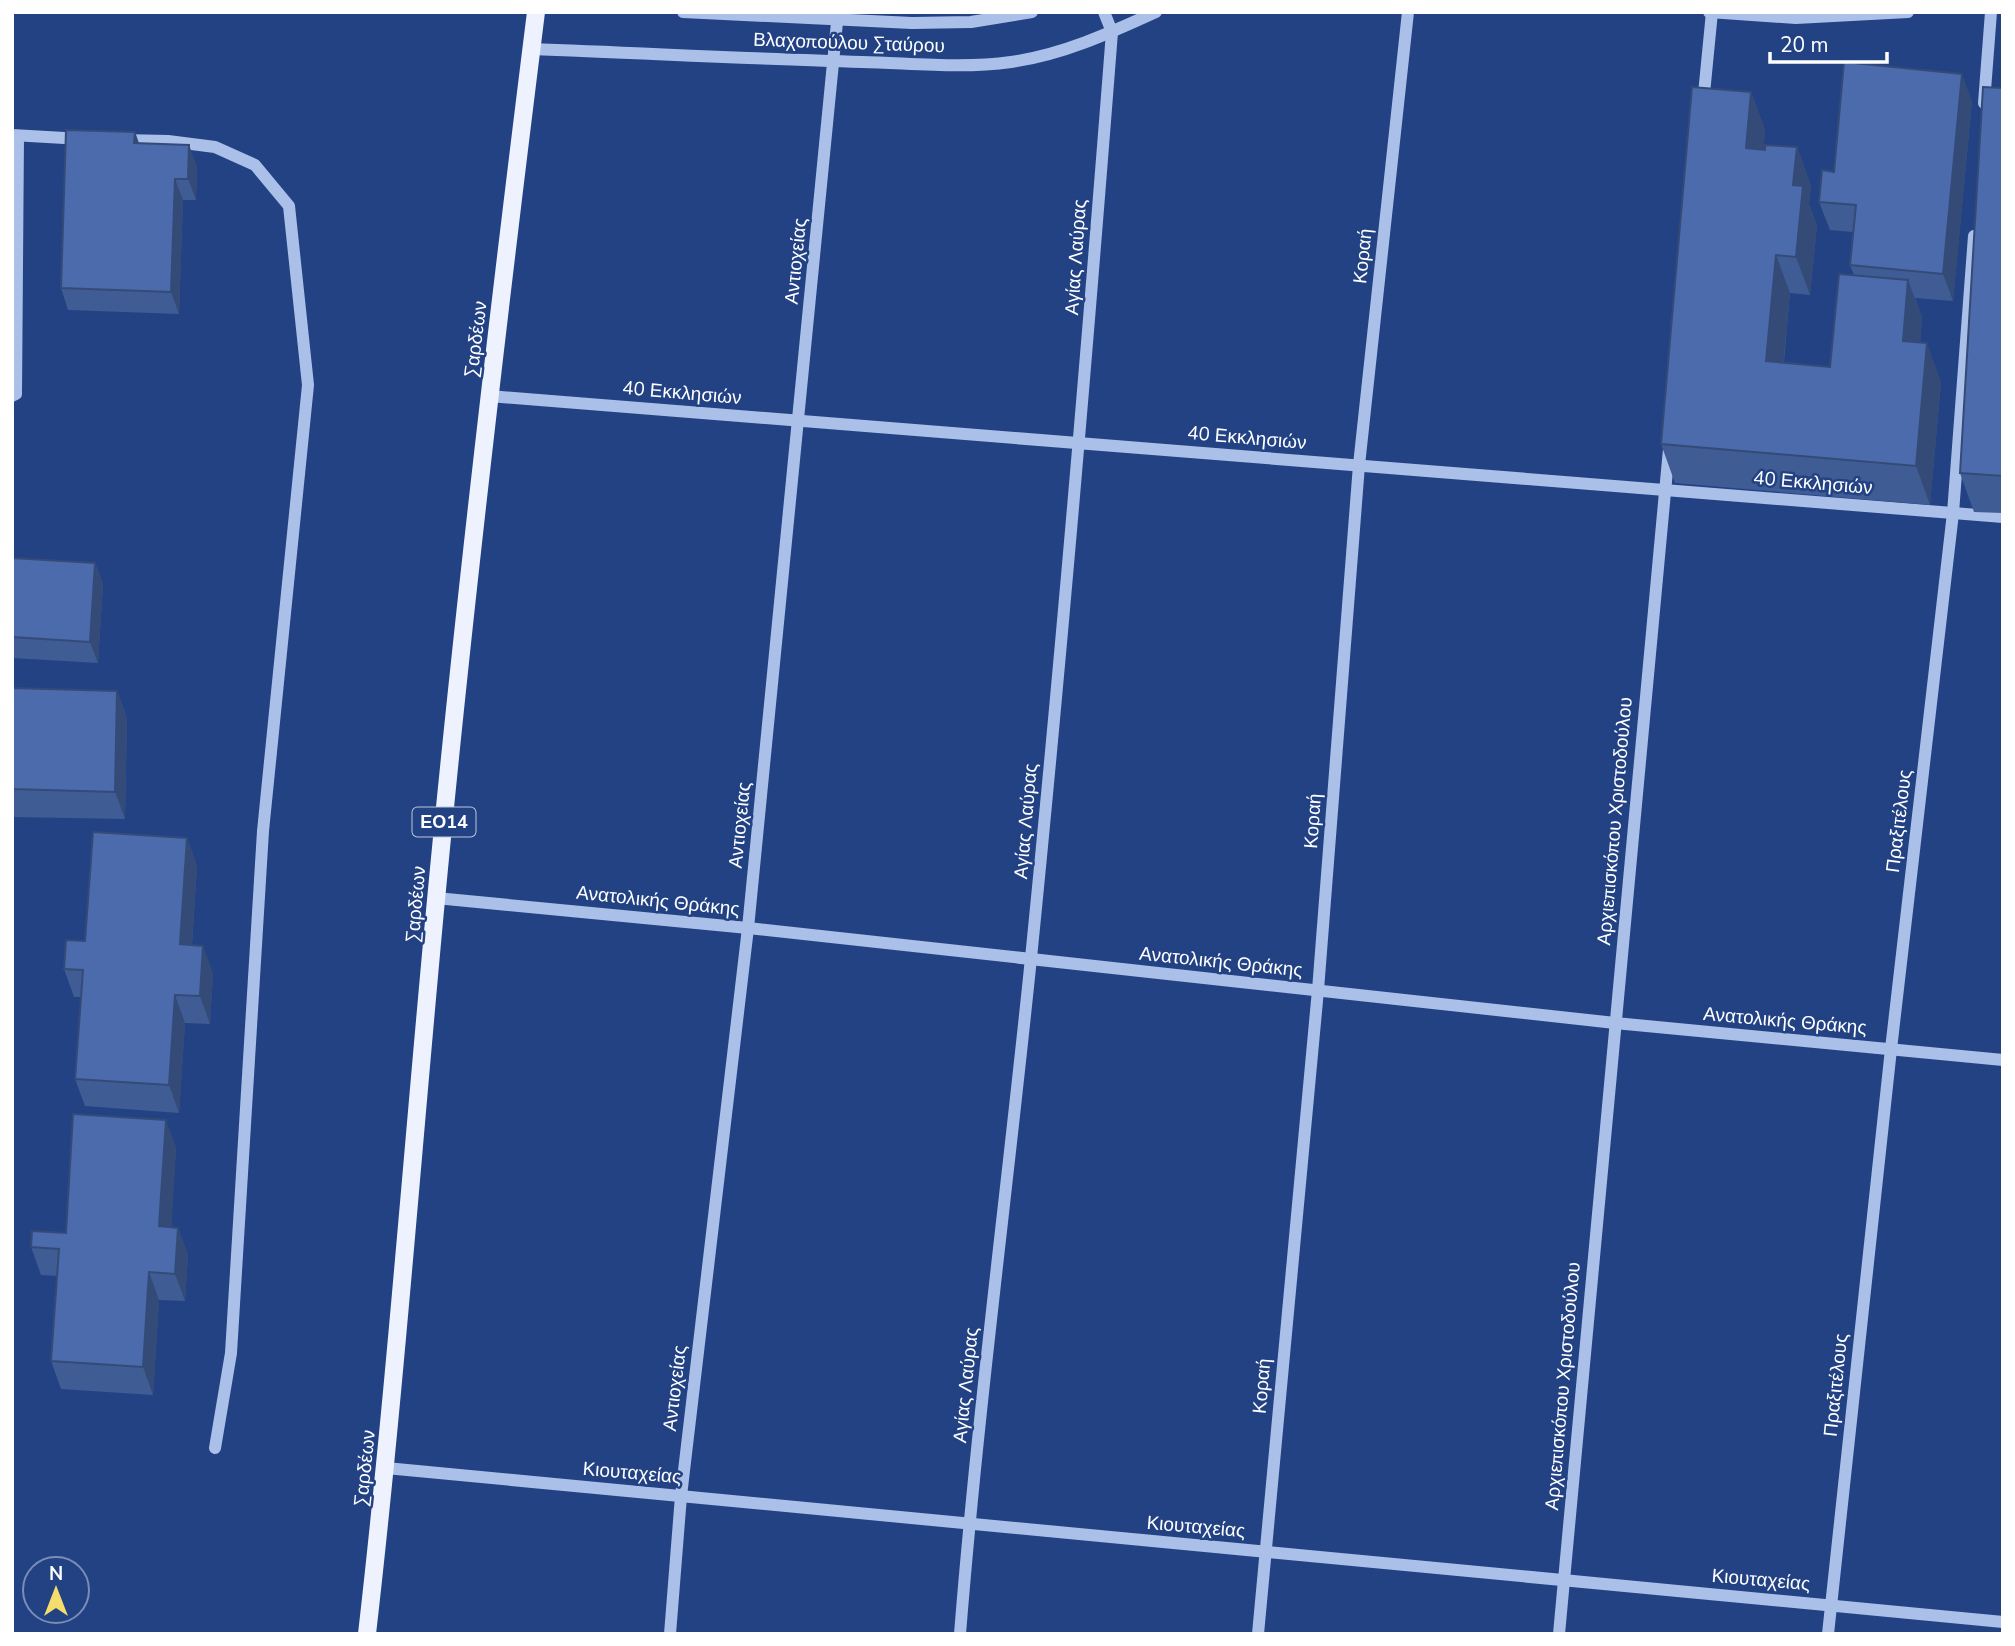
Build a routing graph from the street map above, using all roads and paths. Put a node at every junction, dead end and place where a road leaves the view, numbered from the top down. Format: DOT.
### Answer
graph roads {
  1 [pos="536,12"];
  2 [pos="683,12"];
  3 [pos="1032,12"];
  4 [pos="1104,12"];
  5 [pos="1156,12"];
  6 [pos="1408,12"];
  7 [pos="1711,12"];
  8 [pos="1908,12"];
  9 [pos="1991,12"];
  10 [pos="837,16"];
  11 [pos="1112,32"];
  12 [pos="532,48"];
  13 [pos="834,61"];
  14 [pos="1984,110"];
  15 [pos="1701,122"];
  16 [pos="15,136"];
  17 [pos="1975,221"];
  18 [pos="12,396"];
  19 [pos="489,396"];
  20 [pos="798,420"];
  21 [pos="1670,435"];
  22 [pos="1080,443"];
  23 [pos="1359,465"];
  24 [pos="1665,490"];
  25 [pos="1953,513"];
  26 [pos="2003,517"];
  27 [pos="436,898"];
  28 [pos="748,928"];
  29 [pos="1031,960"];
  30 [pos="1318,990"];
  31 [pos="1615,1023"];
  32 [pos="1891,1049"];
  33 [pos="2003,1060"];
  34 [pos="215,1448"];
  35 [pos="386,1468"];
  36 [pos="681,1496"];
  37 [pos="969,1524"];
  38 [pos="1265,1552"];
  39 [pos="1564,1580"];
  40 [pos="1830,1605"];
  41 [pos="2003,1622"];
  42 [pos="367,1634"];
  43 [pos="670,1634"];
  44 [pos="960,1634"];
  45 [pos="1258,1634"];
  46 [pos="1559,1634"];
  47 [pos="1828,1634"];
  1 -- 12 [label="main road, Σαρδέων / ΕΟ14"];
  2 -- 10 [label="street, Βλαχοπούλου Σταύρου"];
  3 -- 10 [label="street, Βλαχοπούλου Σταύρου"];
  4 -- 11 [label="street, Αγίας Λαύρας"];
  5 -- 11 [label="street, Βλαχοπούλου Σταύρου"];
  6 -- 23 [label="street, Κοραή"];
  7 -- 8 [label="street"];
  7 -- 15 [label="street"];
  9 -- 14 [label="street"];
  10 -- 13 [label="street, Αντιοχείας"];
  11 -- 13 [label="street, Βλαχοπούλου Σταύρου"];
  11 -- 22 [label="street, Αγίας Λαύρας"];
  12 -- 13 [label="street, Βλαχοπούλου Σταύρου"];
  12 -- 19 [label="main road, Σαρδέων / ΕΟ14"];
  13 -- 20 [label="street, Αντιοχείας"];
  16 -- 18 [label="street"];
  16 -- 34 [label="street"];
  17 -- 25 [label="street, Πραξιτέλους"];
  19 -- 20 [label="street, 40 Εκκλησιών"];
  19 -- 27 [label="main road, Σαρδέων / ΕΟ14"];
  20 -- 22 [label="street, 40 Εκκλησιών"];
  20 -- 28 [label="street, Αντιοχείας"];
  21 -- 24 [label="street, Αρχιεπισκόπου Χριστοδούλου"];
  22 -- 23 [label="street, 40 Εκκλησιών"];
  22 -- 29 [label="street, Αγίας Λαύρας"];
  23 -- 24 [label="street, 40 Εκκλησιών"];
  23 -- 30 [label="street, Κοραή"];
  24 -- 25 [label="street, 40 Εκκλησιών"];
  24 -- 31 [label="street, Αρχιεπισκόπου Χριστοδούλου"];
  25 -- 26 [label="street, 40 Εκκλησιών"];
  25 -- 32 [label="street, Πραξιτέλους"];
  27 -- 28 [label="street, Ανατολικής Θράκης"];
  27 -- 35 [label="main road, Σαρδέων / ΕΟ14"];
  28 -- 29 [label="street, Ανατολικής Θράκης"];
  28 -- 36 [label="street, Αντιοχείας"];
  29 -- 30 [label="street, Ανατολικής Θράκης"];
  29 -- 37 [label="street, Αγίας Λαύρας"];
  30 -- 31 [label="street, Ανατολικής Θράκης"];
  30 -- 38 [label="street, Κοραή"];
  31 -- 32 [label="street, Ανατολικής Θράκης"];
  31 -- 39 [label="street, Αρχιεπισκόπου Χριστοδούλου"];
  32 -- 33 [label="street, Ανατολικής Θράκης"];
  32 -- 40 [label="street, Πραξιτέλους"];
  35 -- 36 [label="street, Κιουταχείας"];
  35 -- 42 [label="main road, Σαρδέων / ΕΟ14"];
  36 -- 37 [label="street, Κιουταχείας"];
  36 -- 43 [label="street, Αντιοχείας"];
  37 -- 38 [label="street, Κιουταχείας"];
  37 -- 44 [label="street, Αγίας Λαύρας"];
  38 -- 39 [label="street, Κιουταχείας"];
  38 -- 45 [label="street, Κοραή"];
  39 -- 40 [label="street, Κιουταχείας"];
  39 -- 46 [label="street, Αρχιεπισκόπου Χριστοδούλου"];
  40 -- 41 [label="street, Κιουταχείας"];
  40 -- 47 [label="street, Πραξιτέλους"];
}
